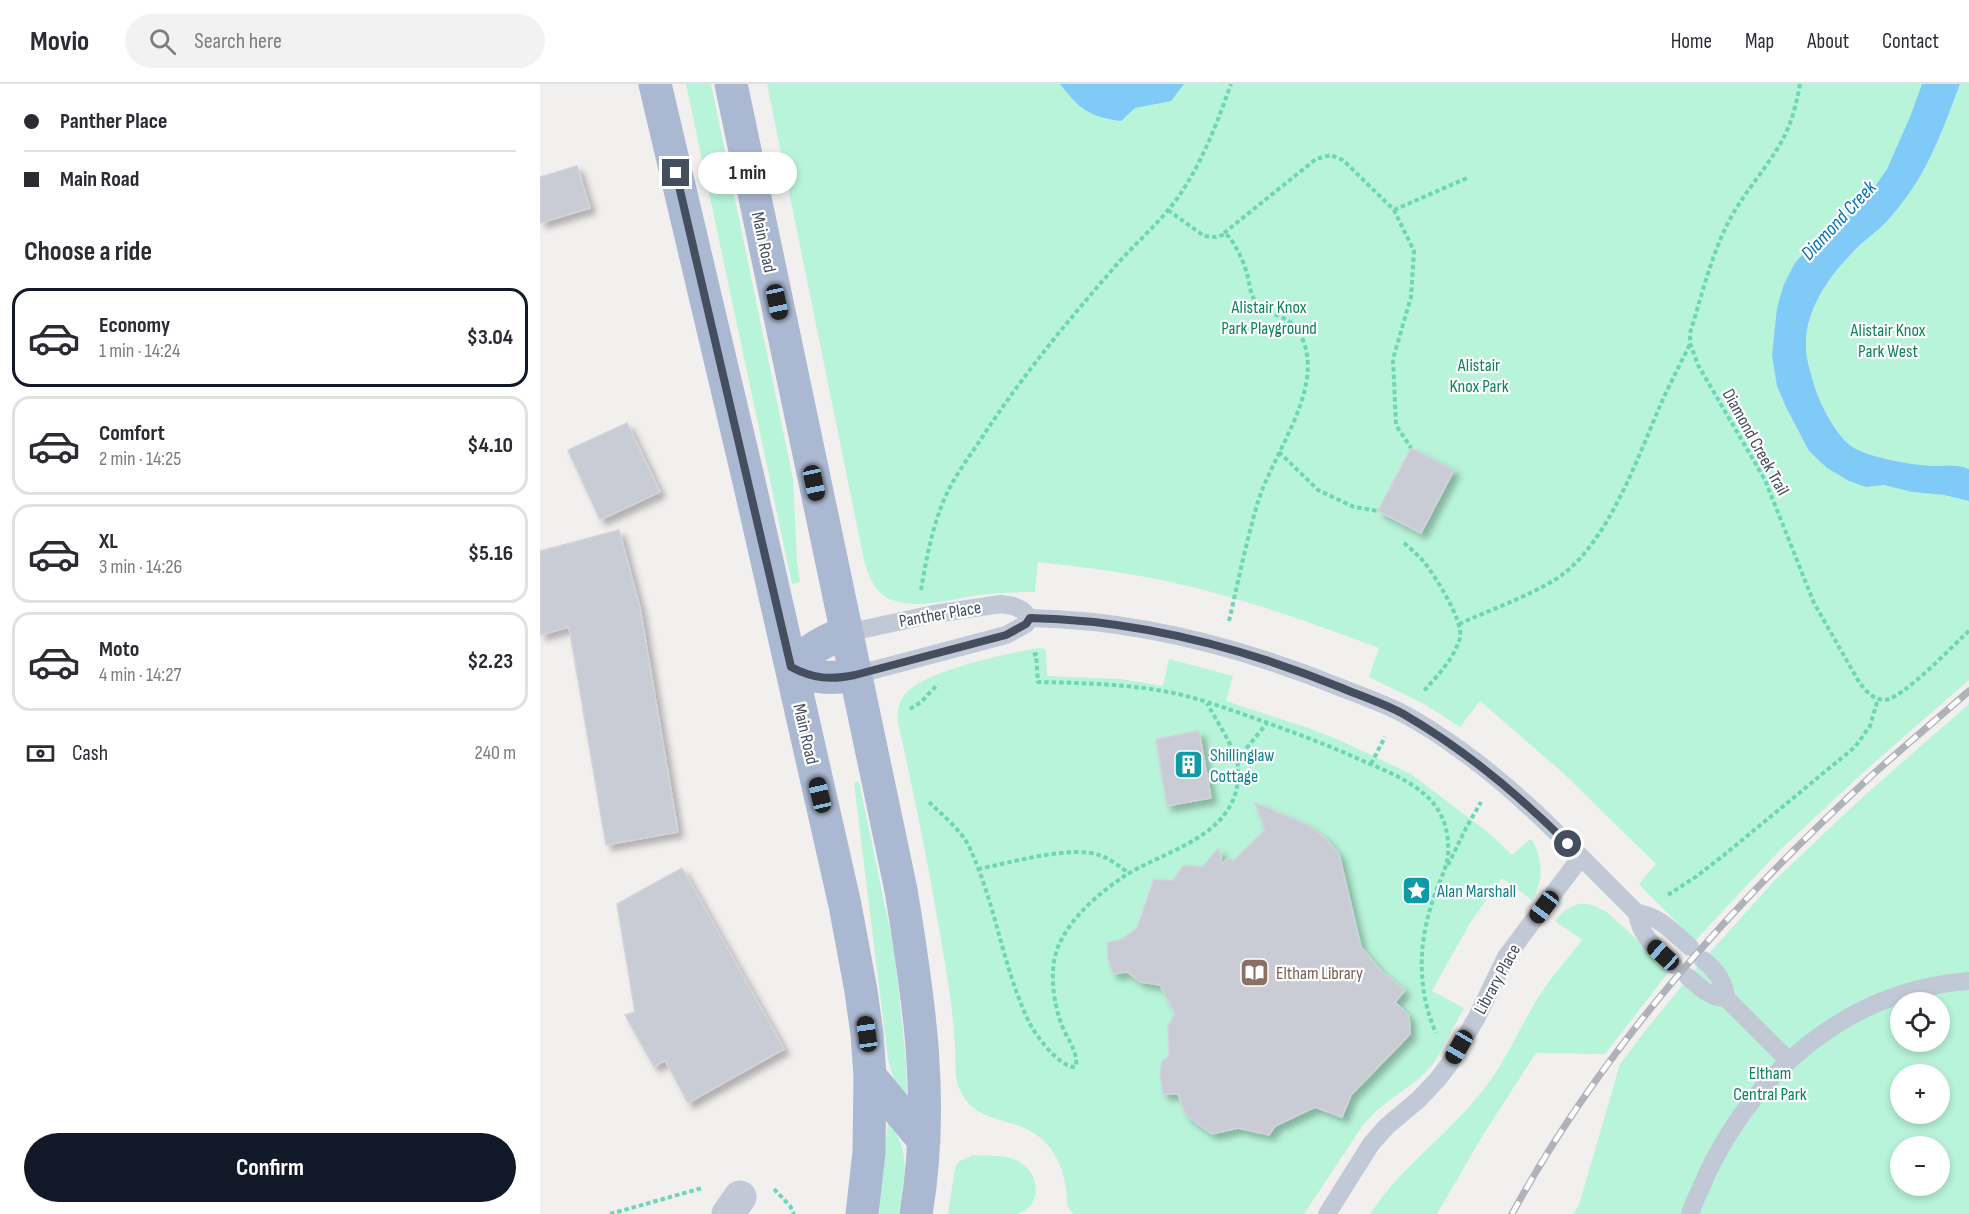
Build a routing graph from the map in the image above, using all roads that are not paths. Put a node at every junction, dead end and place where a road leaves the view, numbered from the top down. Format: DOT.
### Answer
graph roads {
  1 [pos="655,84"];
  2 [pos="731,84"];
  3 [pos="1030,618"];
  4 [pos="846,633"];
  5 [pos="791,667"];
  6 [pos="855,675"];
  7 [pos="1581,857"];
  8 [pos="1637,913"];
  9 [pos="1690,947"];
  10 [pos="1703,960"];
  11 [pos="1674,965"];
  12 [pos="1688,977"];
  13 [pos="1969,981"];
  14 [pos="1726,998"];
  15 [pos="1788,1060"];
  16 [pos="870,1076"];
  17 [pos="924,1141"];
  18 [pos="862,1214"];
  19 [pos="916,1214"];
  20 [pos="1327,1214"];
  21 [pos="1690,1214"];
  1 -- 5 [label="main road, Main Road"];
  2 -- 4 [label="main road, Main Road"];
  3 -- 4 [label="lane, Panther Place"];
  3 -- 6 [label="lane, Panther Place"];
  3 -- 7 [label="lane, Panther Place"];
  4 -- 5 [label="main road"];
  4 -- 6 [label="main road, Main Road"];
  5 -- 6 [label="main road"];
  5 -- 16 [label="main road, Main Road"];
  6 -- 17 [label="main road, Main Road"];
  7 -- 8 [label="lane, Panther Place"];
  7 -- 20 [label="lane, Library Place"];
  8 -- 9 [label="lane, Panther Place"];
  8 -- 11 [label="lane, Panther Place"];
  10 -- 14 [label="lane"];
  12 -- 14 [label="lane"];
  13 -- 15 [label="lane"];
  14 -- 15 [label="lane"];
  15 -- 21 [label="lane"];
  16 -- 17 [label="main road"];
  16 -- 18 [label="main road, Main Road"];
  17 -- 19 [label="main road, Main Road"];
}
